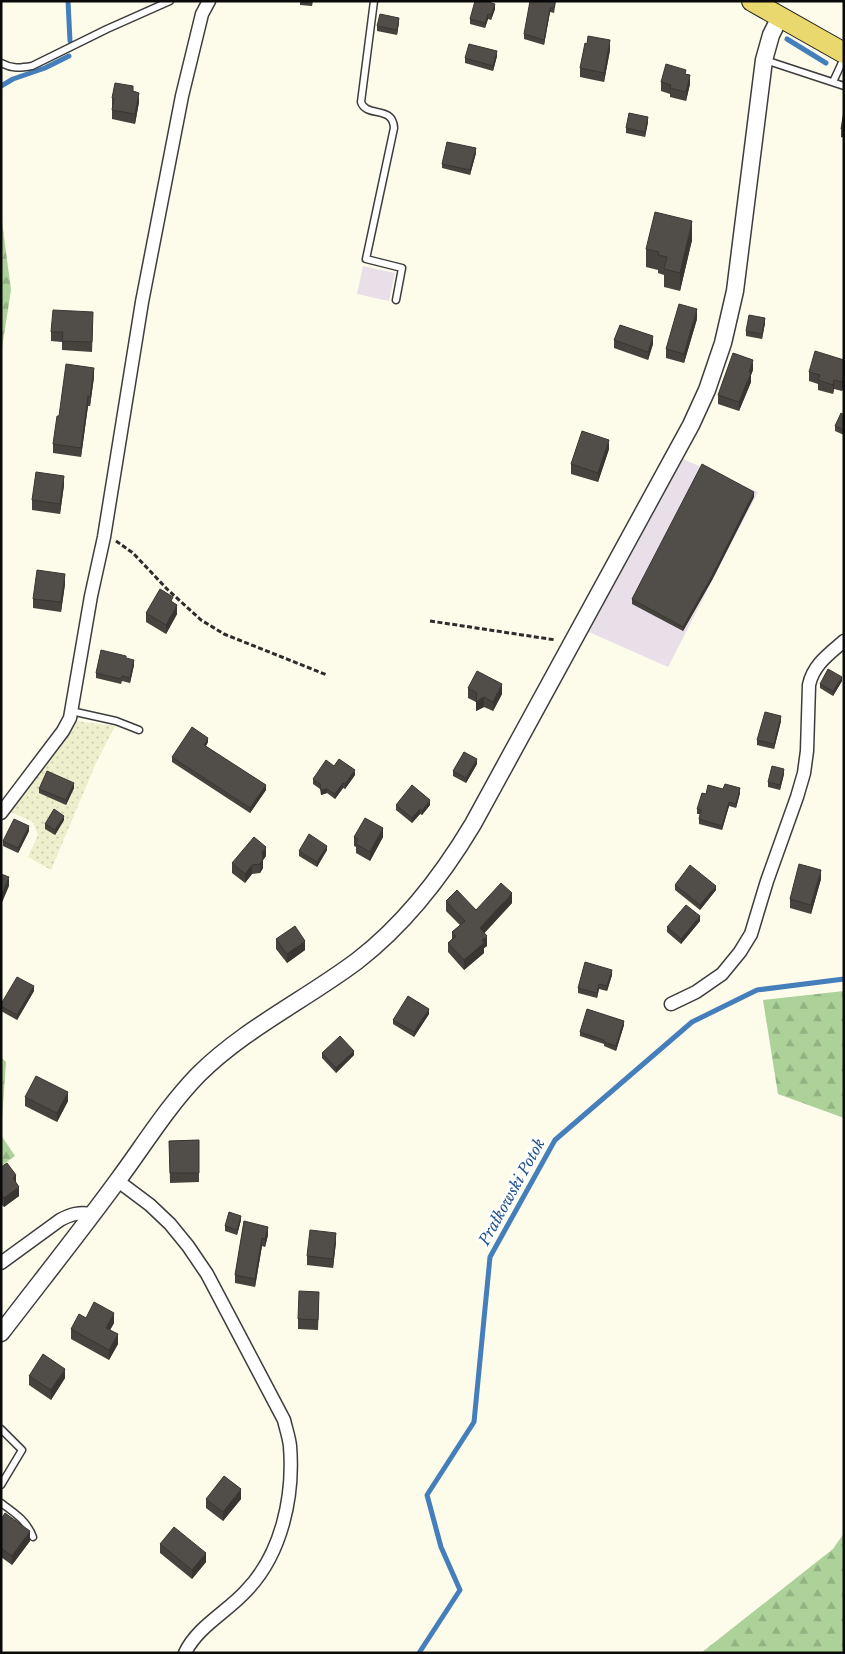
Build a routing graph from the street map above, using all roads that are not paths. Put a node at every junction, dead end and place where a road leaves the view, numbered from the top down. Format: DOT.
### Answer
graph roads {
  1 [pos="170,1"];
  2 [pos="209,1"];
  3 [pos="374,1"];
  4 [pos="753,1"];
  5 [pos="780,17"];
  6 [pos="844,53"];
  7 [pos="844,58"];
  8 [pos="764,60"];
  9 [pos="1,63"];
  10 [pos="833,82"];
  11 [pos="844,86"];
  12 [pos="396,300"];
  13 [pos="844,641"];
  14 [pos="71,710"];
  15 [pos="139,730"];
  16 [pos="1,813"];
  17 [pos="670,1004"];
  18 [pos="118,1181"];
  19 [pos="92,1214"];
  20 [pos="1,1263"];
  21 [pos="1,1333"];
  22 [pos="1,1429"];
  23 [pos="1,1485"];
  24 [pos="1,1504"];
  25 [pos="33,1537"];
  26 [pos="185,1653"];
  1 -- 9 [label="lane"];
  2 -- 14 [label="street"];
  3 -- 12 [label="lane"];
  4 -- 5 [label="main road"];
  5 -- 6 [label="main road"];
  5 -- 8 [label="street"];
  7 -- 10 [label="lane"];
  8 -- 10 [label="lane"];
  8 -- 18 [label="street"];
  10 -- 11 [label="lane"];
  13 -- 17 [label="street"];
  14 -- 15 [label="lane"];
  14 -- 16 [label="street"];
  18 -- 19 [label="street"];
  18 -- 26 [label="street"];
  19 -- 20 [label="street"];
  19 -- 21 [label="street"];
  22 -- 23 [label="lane"];
  24 -- 25 [label="lane"];
}
